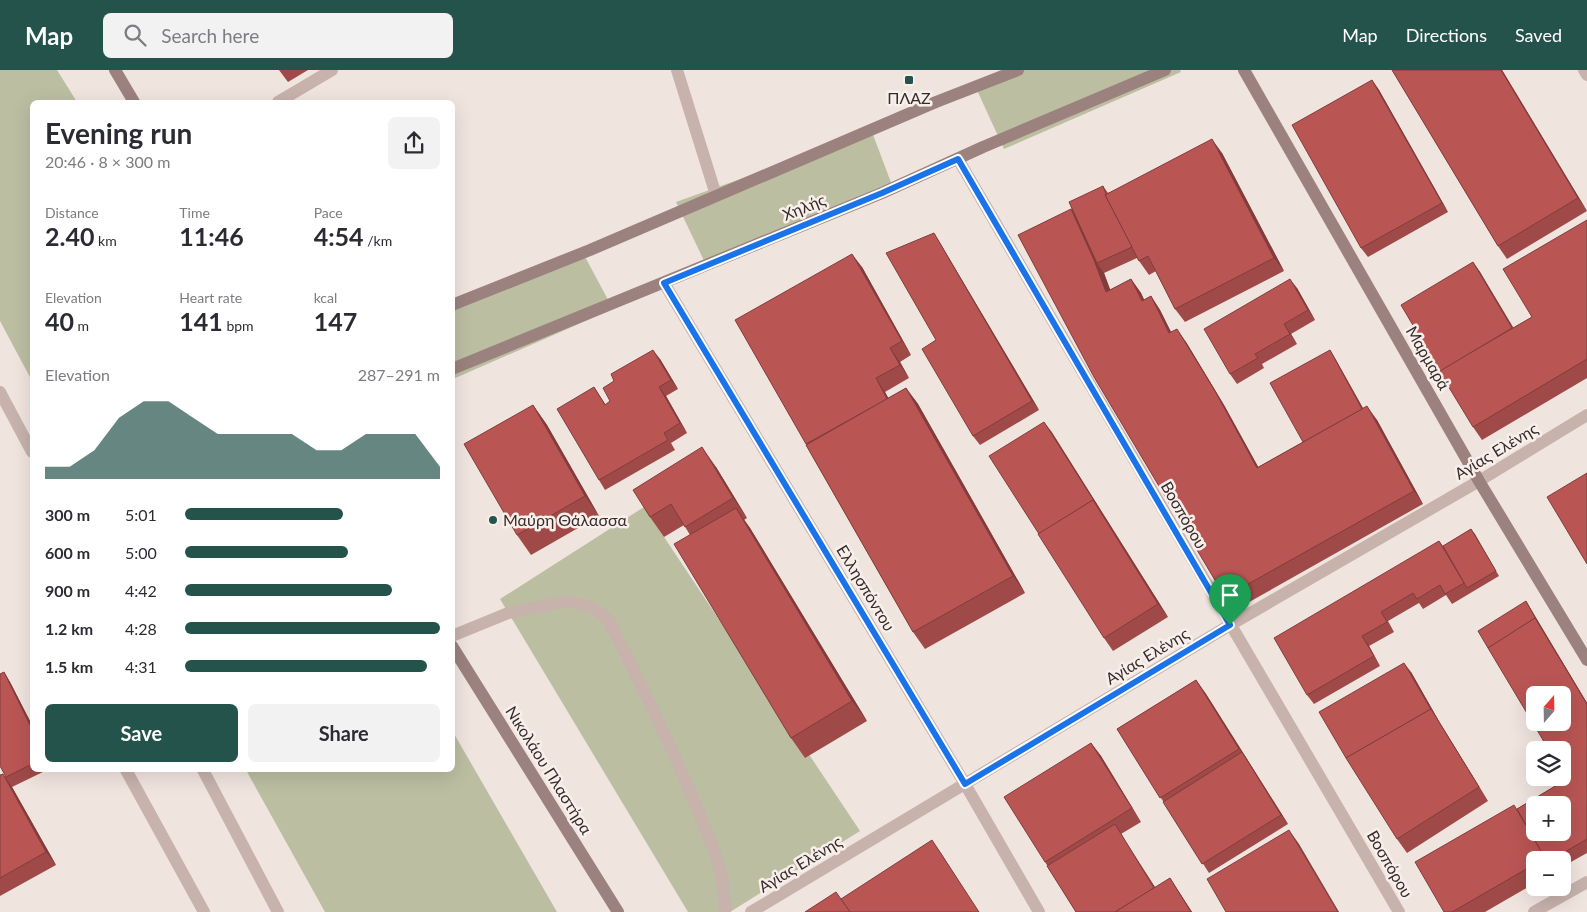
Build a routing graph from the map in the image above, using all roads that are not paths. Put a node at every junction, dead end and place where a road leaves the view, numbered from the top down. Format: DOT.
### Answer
graph roads {
  1 [pos="114,70"];
  2 [pos="332,70"];
  3 [pos="677,70"];
  4 [pos="1018,70"];
  5 [pos="1165,70"];
  6 [pos="1244,70"];
  7 [pos="1584,70"];
  8 [pos="1587,75"];
  9 [pos="133,100"];
  10 [pos="281,100"];
  11 [pos="958,159"];
  12 [pos="716,195"];
  13 [pos="664,283"];
  14 [pos="455,304"];
  15 [pos="455,368"];
  16 [pos="0,392"];
  17 [pos="1587,415"];
  18 [pos="30,448"];
  19 [pos="1480,481"];
  20 [pos="1230,625"];
  21 [pos="455,635"];
  22 [pos="455,651"];
  23 [pos="1587,660"];
  24 [pos="127,772"];
  25 [pos="204,772"];
  26 [pos="965,784"];
  27 [pos="1587,882"];
  28 [pos="204,912"];
  29 [pos="278,912"];
  30 [pos="618,912"];
  31 [pos="725,912"];
  32 [pos="751,912"];
  33 [pos="1039,912"];
  34 [pos="1399,912"];
  35 [pos="1534,912"];
  1 -- 9 [label="main road"];
  2 -- 10 [label="street"];
  3 -- 12 [label="street"];
  4 -- 12 [label="main road"];
  5 -- 11 [label="main road, Χηλής"];
  6 -- 19 [label="main road, Μαρμαρά"];
  7 -- 8 [label="street"];
  11 -- 13 [label="main road, Χηλής"];
  11 -- 20 [label="street, Βοσπόρου"];
  12 -- 14 [label="main road"];
  13 -- 15 [label="main road, Χηλής"];
  13 -- 26 [label="street, Ελλησπόντου"];
  16 -- 18 [label="street"];
  17 -- 19 [label="street, Αγίας Ελένης"];
  19 -- 20 [label="street, Αγίας Ελένης"];
  19 -- 23 [label="main road, Μαρμαρά"];
  20 -- 26 [label="street, Αγίας Ελένης"];
  20 -- 34 [label="street, Βοσπόρου"];
  21 -- 31 [label="street"];
  22 -- 30 [label="main road, Νικολάου Πλαστήρα"];
  24 -- 28 [label="street"];
  25 -- 29 [label="street"];
  26 -- 32 [label="street, Αγίας Ελένης"];
  26 -- 33 [label="street, Ελλησπόντου"];
  27 -- 35 [label="street"];
}
